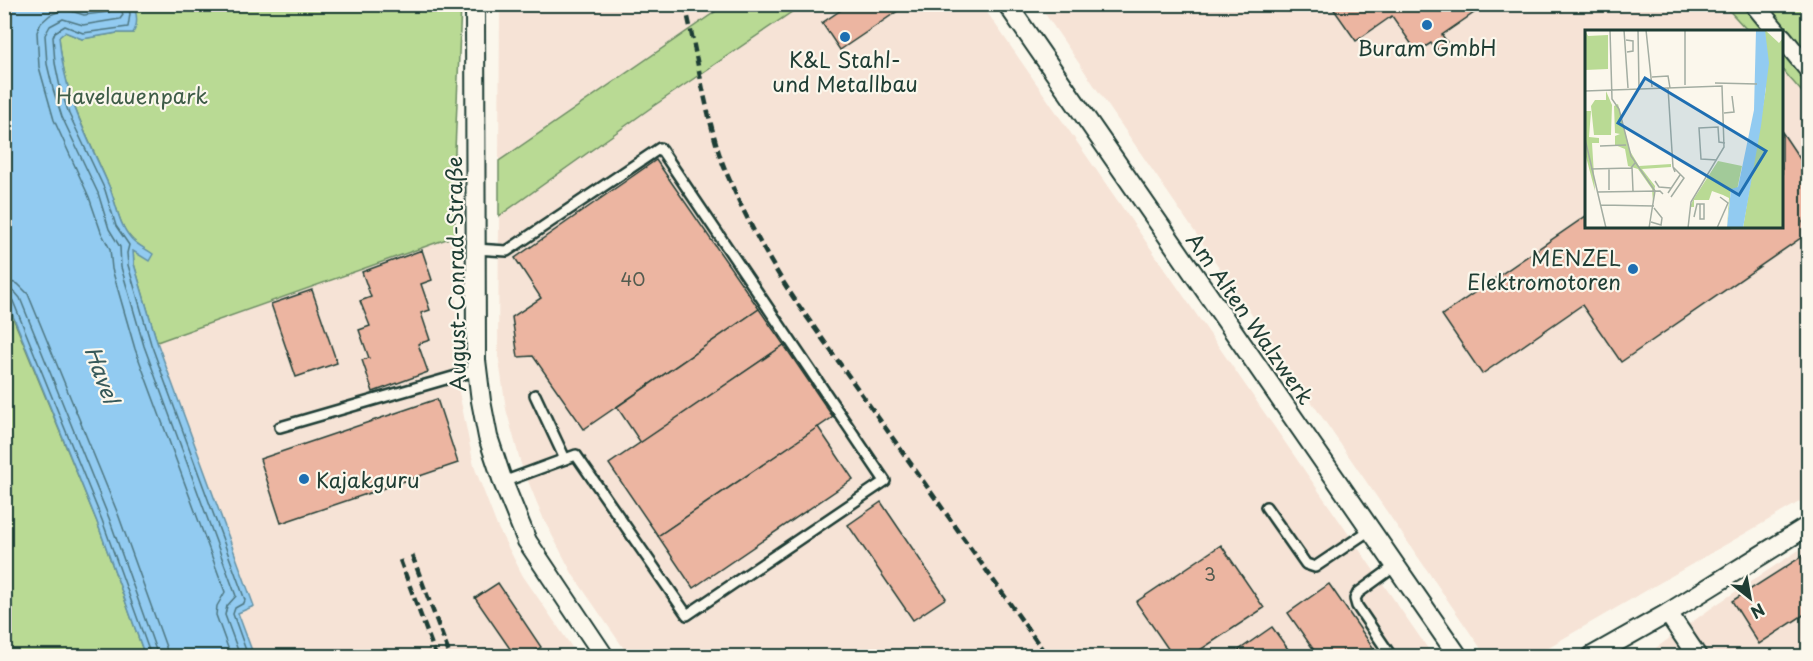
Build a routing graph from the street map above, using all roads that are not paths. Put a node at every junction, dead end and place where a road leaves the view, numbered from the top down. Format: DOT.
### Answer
graph roads {
  1 [pos="475,4"];
  2 [pos="1006,4"];
  3 [pos="1754,4"];
  4 [pos="1775,30"];
  5 [pos="1783,38"];
  6 [pos="1809,69"];
  7 [pos="475,249"];
  8 [pos="477,370"];
  9 [pos="535,395"];
  10 [pos="280,427"];
  11 [pos="565,459"];
  12 [pos="503,482"];
  13 [pos="1266,507"];
  14 [pos="1809,526"];
  15 [pos="1370,530"];
  16 [pos="1395,566"];
  17 [pos="1668,613"];
  18 [pos="604,657"];
  19 [pos="1391,657"];
  20 [pos="1458,657"];
  21 [pos="1592,657"];
  22 [pos="1697,657"];
  1 -- 7 [label="street, August-Conrad-Straße"];
  2 -- 15 [label="street, Am Alten Walzwerk"];
  3 -- 4 [label="street"];
  5 -- 6 [label="street"];
  7 -- 8 [label="street, August-Conrad-Straße"];
  7 -- 11 [label="lane"];
  8 -- 10 [label="lane"];
  8 -- 12 [label="street, August-Conrad-Straße"];
  9 -- 11 [label="lane"];
  11 -- 12 [label="lane"];
  12 -- 18 [label="street, August-Conrad-Straße"];
  13 -- 15 [label="lane"];
  14 -- 17 [label="street"];
  15 -- 16 [label="street, Am Alten Walzwerk"];
  16 -- 19 [label="lane"];
  16 -- 20 [label="street, Am Alten Walzwerk"];
  17 -- 21 [label="street"];
  17 -- 22 [label="street"];
}
